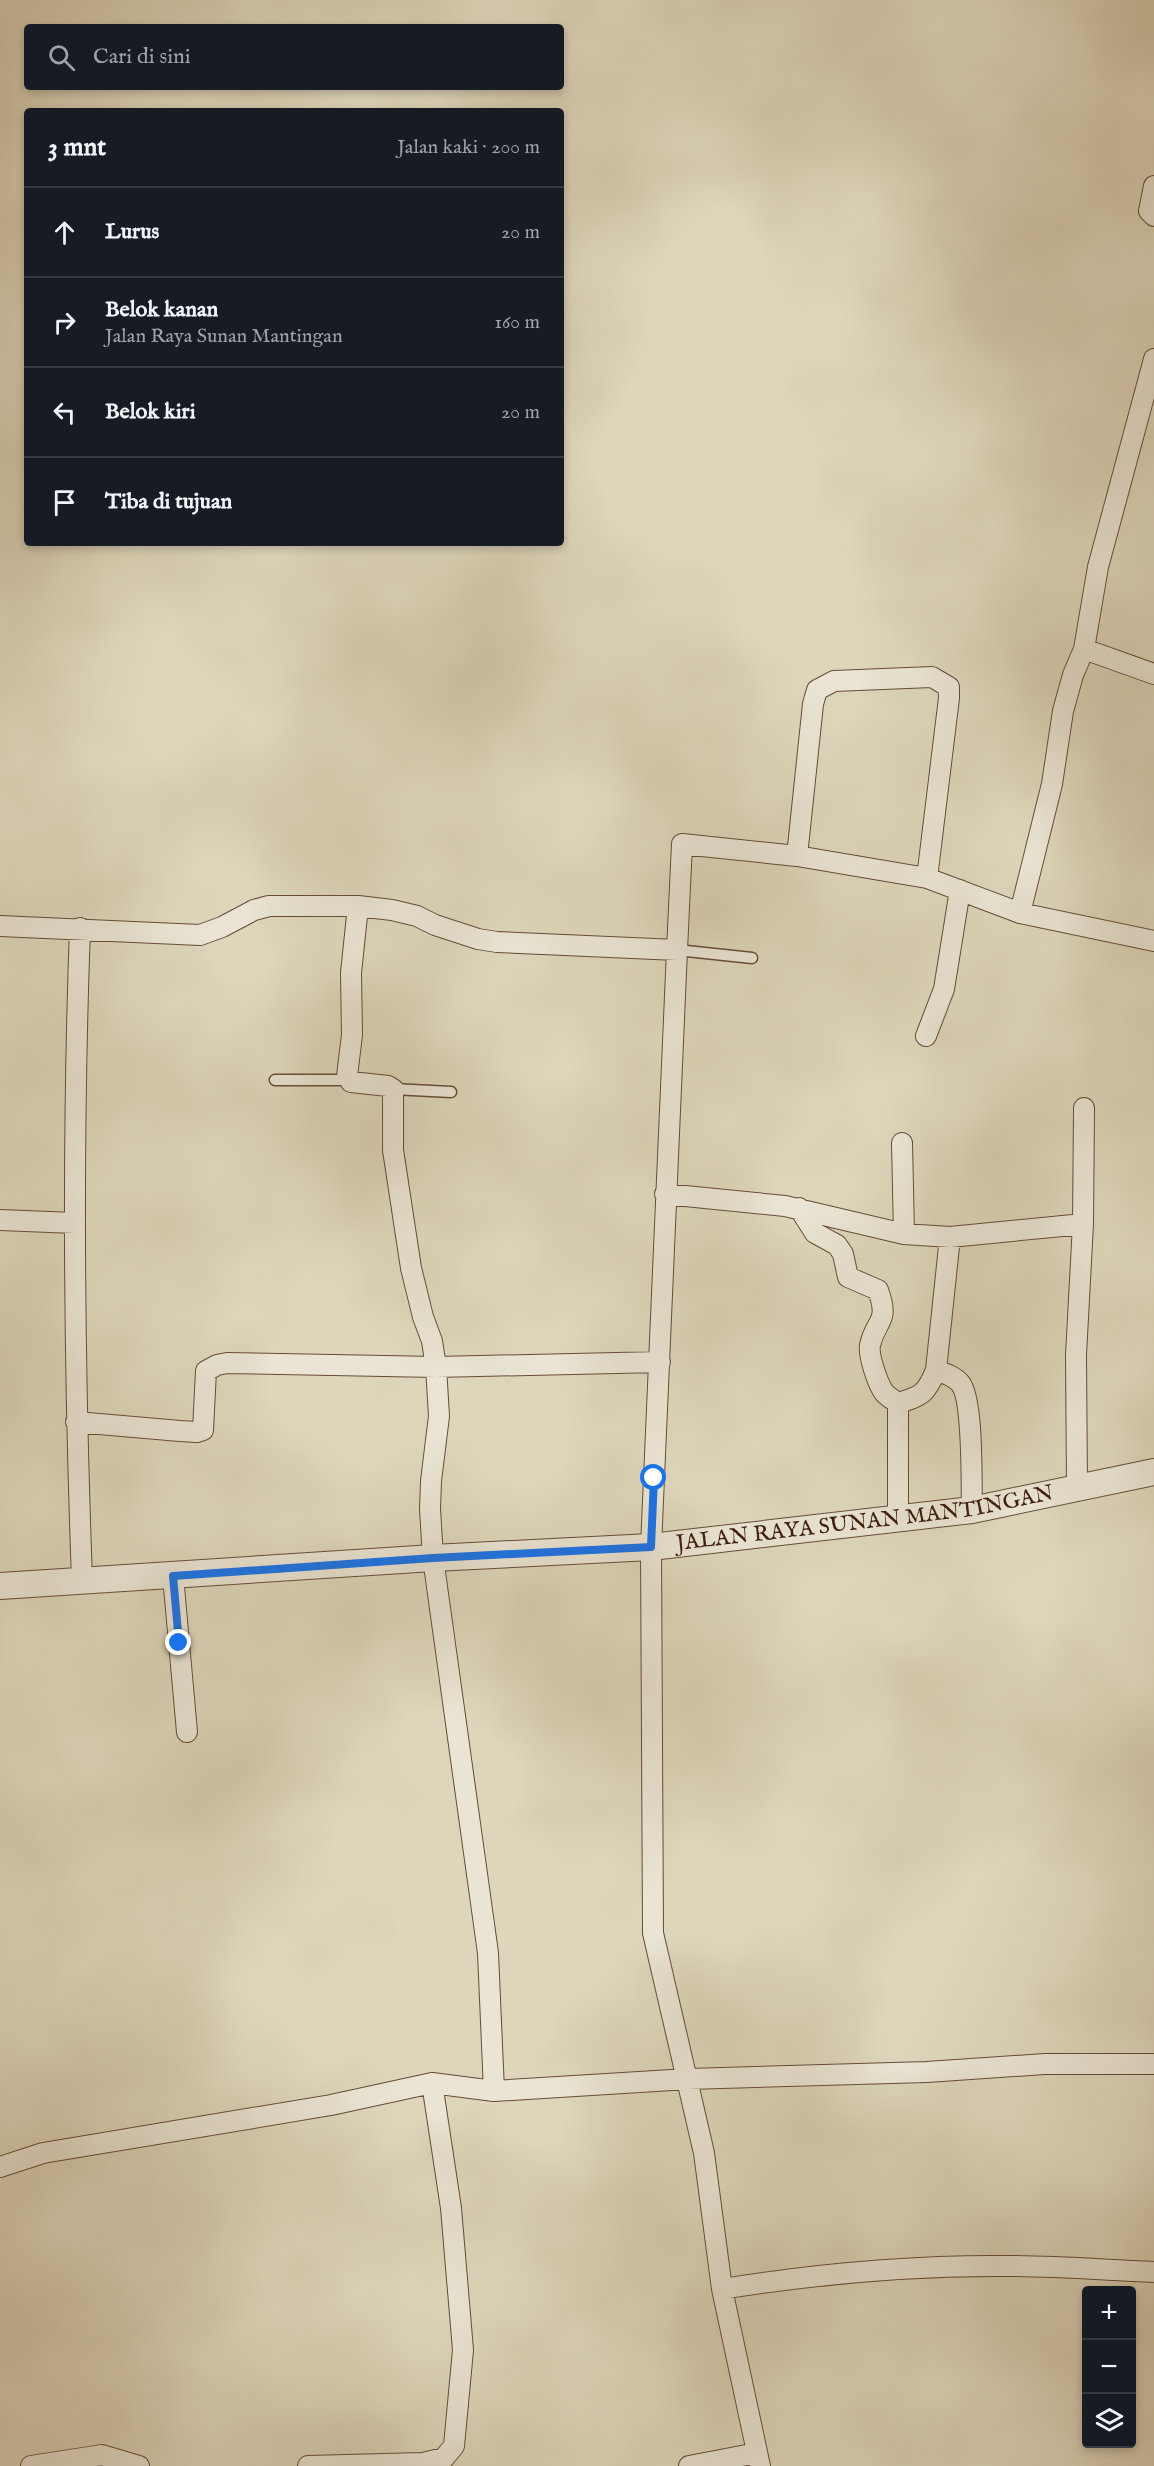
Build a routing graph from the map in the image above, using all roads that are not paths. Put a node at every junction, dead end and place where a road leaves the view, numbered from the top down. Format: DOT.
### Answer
graph roads {
  1 [pos="1154,186"];
  2 [pos="1154,216"];
  3 [pos="1154,359"];
  4 [pos="1084,649"];
  5 [pos="1154,674"];
  6 [pos="797,856"];
  7 [pos="927,878"];
  8 [pos="960,890"];
  9 [pos="358,906"];
  10 [pos="1020,913"];
  11 [pos="0,926"];
  12 [pos="80,928"];
  13 [pos="1154,941"];
  14 [pos="677,950"];
  15 [pos="752,958"];
  16 [pos="926,1036"];
  17 [pos="275,1080"];
  18 [pos="349,1080"];
  19 [pos="393,1089"];
  20 [pos="451,1092"];
  21 [pos="1084,1108"];
  22 [pos="902,1143"];
  23 [pos="665,1194"];
  24 [pos="799,1208"];
  25 [pos="0,1220"];
  26 [pos="75,1223"];
  27 [pos="1083,1224"];
  28 [pos="904,1234"];
  29 [pos="950,1237"];
  30 [pos="660,1362"];
  31 [pos="436,1367"];
  32 [pos="936,1370"];
  33 [pos="898,1402"];
  34 [pos="76,1422"];
  35 [pos="1154,1472"];
  36 [pos="1077,1487"];
  37 [pos="972,1510"];
  38 [pos="898,1519"];
  39 [pos="651,1547"];
  40 [pos="433,1558"];
  41 [pos="173,1576"];
  42 [pos="82,1580"];
  43 [pos="0,1586"];
  44 [pos="187,1732"];
  45 [pos="1154,2064"];
  46 [pos="688,2079"];
  47 [pos="432,2083"];
  48 [pos="494,2091"];
  49 [pos="0,2167"];
  50 [pos="1154,2272"];
  51 [pos="722,2289"];
  52 [pos="759,2459"];
  53 [pos="32,2466"];
  54 [pos="139,2466"];
  55 [pos="308,2466"];
  56 [pos="689,2466"];
  1 -- 2 [label="street"];
  3 -- 4 [label="street"];
  4 -- 5 [label="street"];
  4 -- 10 [label="street"];
  6 -- 7 [label="street"];
  6 -- 7 [label="street"];
  6 -- 14 [label="street"];
  7 -- 8 [label="street"];
  8 -- 10 [label="street"];
  8 -- 16 [label="street"];
  9 -- 12 [label="street"];
  9 -- 14 [label="street"];
  9 -- 18 [label="street"];
  10 -- 13 [label="street"];
  11 -- 12 [label="street"];
  12 -- 26 [label="street"];
  14 -- 15 [label="lane"];
  14 -- 23 [label="street"];
  17 -- 18 [label="lane"];
  18 -- 19 [label="street"];
  19 -- 20 [label="lane"];
  19 -- 31 [label="street"];
  21 -- 27 [label="street"];
  22 -- 28 [label="street"];
  23 -- 24 [label="street"];
  23 -- 30 [label="street"];
  24 -- 28 [label="street"];
  24 -- 33 [label="street"];
  25 -- 26 [label="street"];
  26 -- 34 [label="street"];
  27 -- 29 [label="street"];
  27 -- 36 [label="street"];
  28 -- 29 [label="street"];
  29 -- 32 [label="street"];
  30 -- 31 [label="street"];
  30 -- 39 [label="street"];
  31 -- 34 [label="street"];
  31 -- 40 [label="street"];
  32 -- 33 [label="street"];
  32 -- 37 [label="street"];
  33 -- 38 [label="street"];
  34 -- 42 [label="street"];
  35 -- 36 [label="street, JALAN RAYA SUNAN MANTINGAN"];
  36 -- 37 [label="street, JALAN RAYA SUNAN MANTINGAN"];
  37 -- 38 [label="street, JALAN RAYA SUNAN MANTINGAN"];
  38 -- 39 [label="street, JALAN RAYA SUNAN MANTINGAN"];
  39 -- 40 [label="street, JALAN RAYA SUNAN MANTINGAN"];
  39 -- 46 [label="street"];
  40 -- 41 [label="street, JALAN RAYA SUNAN MANTINGAN"];
  40 -- 48 [label="street"];
  41 -- 42 [label="street, JALAN RAYA SUNAN MANTINGAN"];
  41 -- 44 [label="street"];
  42 -- 43 [label="street, JALAN RAYA SUNAN MANTINGAN"];
  45 -- 46 [label="street"];
  46 -- 48 [label="street"];
  46 -- 51 [label="street"];
  47 -- 48 [label="street"];
  47 -- 49 [label="street"];
  47 -- 55 [label="street"];
  50 -- 51 [label="street"];
  51 -- 52 [label="street"];
  52 -- 56 [label="street"];
  53 -- 54 [label="street"];
}
